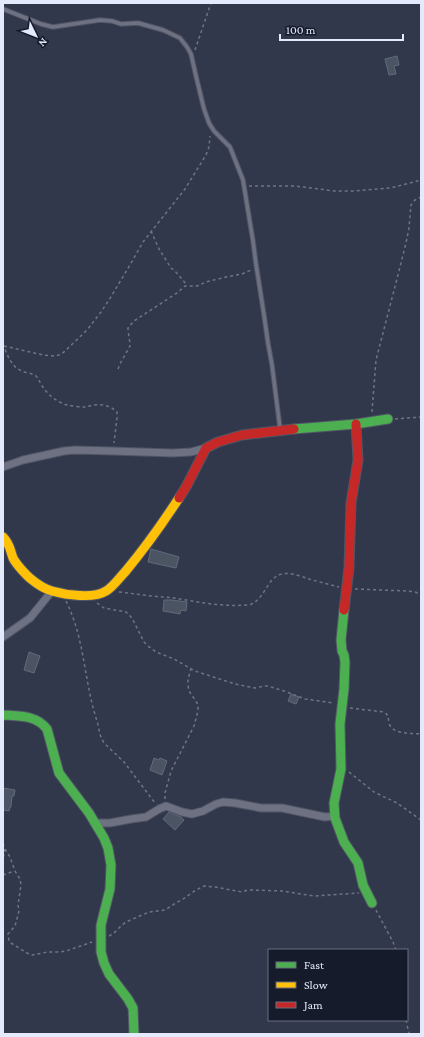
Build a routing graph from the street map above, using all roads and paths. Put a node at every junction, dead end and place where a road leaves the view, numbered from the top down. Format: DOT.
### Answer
graph roads {
  1 [pos="211,3"];
  2 [pos="3,9"];
  3 [pos="192,57"];
  4 [pos="210,126"];
  5 [pos="421,180"];
  6 [pos="244,185"];
  7 [pos="421,197"];
  8 [pos="151,231"];
  9 [pos="256,268"];
  10 [pos="188,286"];
  11 [pos="3,345"];
  12 [pos="118,369"];
  13 [pos="421,417"];
  14 [pos="388,419"];
  15 [pos="371,422"];
  16 [pos="356,424"];
  17 [pos="280,430"];
  18 [pos="206,448"];
  19 [pos="112,451"];
  20 [pos="3,467"];
  21 [pos="3,537"];
  22 [pos="346,589"];
  23 [pos="107,591"];
  24 [pos="57,592"];
  25 [pos="421,594"];
  26 [pos="87,596"];
  27 [pos="3,638"];
  28 [pos="191,669"];
  29 [pos="342,706"];
  30 [pos="3,715"];
  31 [pos="421,734"];
  32 [pos="341,764"];
  33 [pos="162,808"];
  34 [pos="335,816"];
  35 [pos="421,820"];
  36 [pos="94,823"];
  37 [pos="3,843"];
  38 [pos="5,849"];
  39 [pos="3,858"];
  40 [pos="15,871"];
  41 [pos="3,875"];
  42 [pos="366,893"];
  43 [pos="372,903"];
  44 [pos="101,939"];
  45 [pos="396,949"];
  46 [pos="406,1021"];
  47 [pos="134,1034"];
  48 [pos="409,1034"];
  1 -- 3 [label="path"];
  2 -- 3 [label="lane"];
  3 -- 4 [label="lane"];
  4 -- 6 [label="lane"];
  4 -- 8 [label="path"];
  5 -- 6 [label="path"];
  6 -- 9 [label="lane"];
  7 -- 15 [label="path"];
  8 -- 10 [label="path"];
  8 -- 11 [label="path"];
  9 -- 10 [label="path"];
  9 -- 17 [label="lane"];
  10 -- 12 [label="path"];
  11 -- 19 [label="path"];
  13 -- 14 [label="path"];
  14 -- 15 [label="street"];
  15 -- 16 [label="street"];
  16 -- 17 [label="street"];
  16 -- 22 [label="street"];
  17 -- 18 [label="street"];
  18 -- 19 [label="street"];
  18 -- 23 [label="street"];
  19 -- 20 [label="street"];
  21 -- 24 [label="street"];
  22 -- 23 [label="path"];
  22 -- 25 [label="path"];
  22 -- 29 [label="street"];
  23 -- 26 [label="street"];
  24 -- 26 [label="street"];
  24 -- 27 [label="street"];
  24 -- 33 [label="path"];
  26 -- 28 [label="path"];
  28 -- 29 [label="path"];
  28 -- 33 [label="path"];
  29 -- 31 [label="path"];
  29 -- 32 [label="street"];
  30 -- 36 [label="street"];
  32 -- 34 [label="street"];
  32 -- 35 [label="path"];
  33 -- 34 [label="street"];
  33 -- 36 [label="street"];
  34 -- 42 [label="street"];
  36 -- 44 [label="street"];
  37 -- 38 [label="path"];
  38 -- 39 [label="path"];
  38 -- 40 [label="path"];
  40 -- 41 [label="path"];
  40 -- 44 [label="path"];
  42 -- 43 [label="street"];
  42 -- 44 [label="path"];
  43 -- 45 [label="path"];
  44 -- 47 [label="street"];
  46 -- 48 [label="path"];
}
